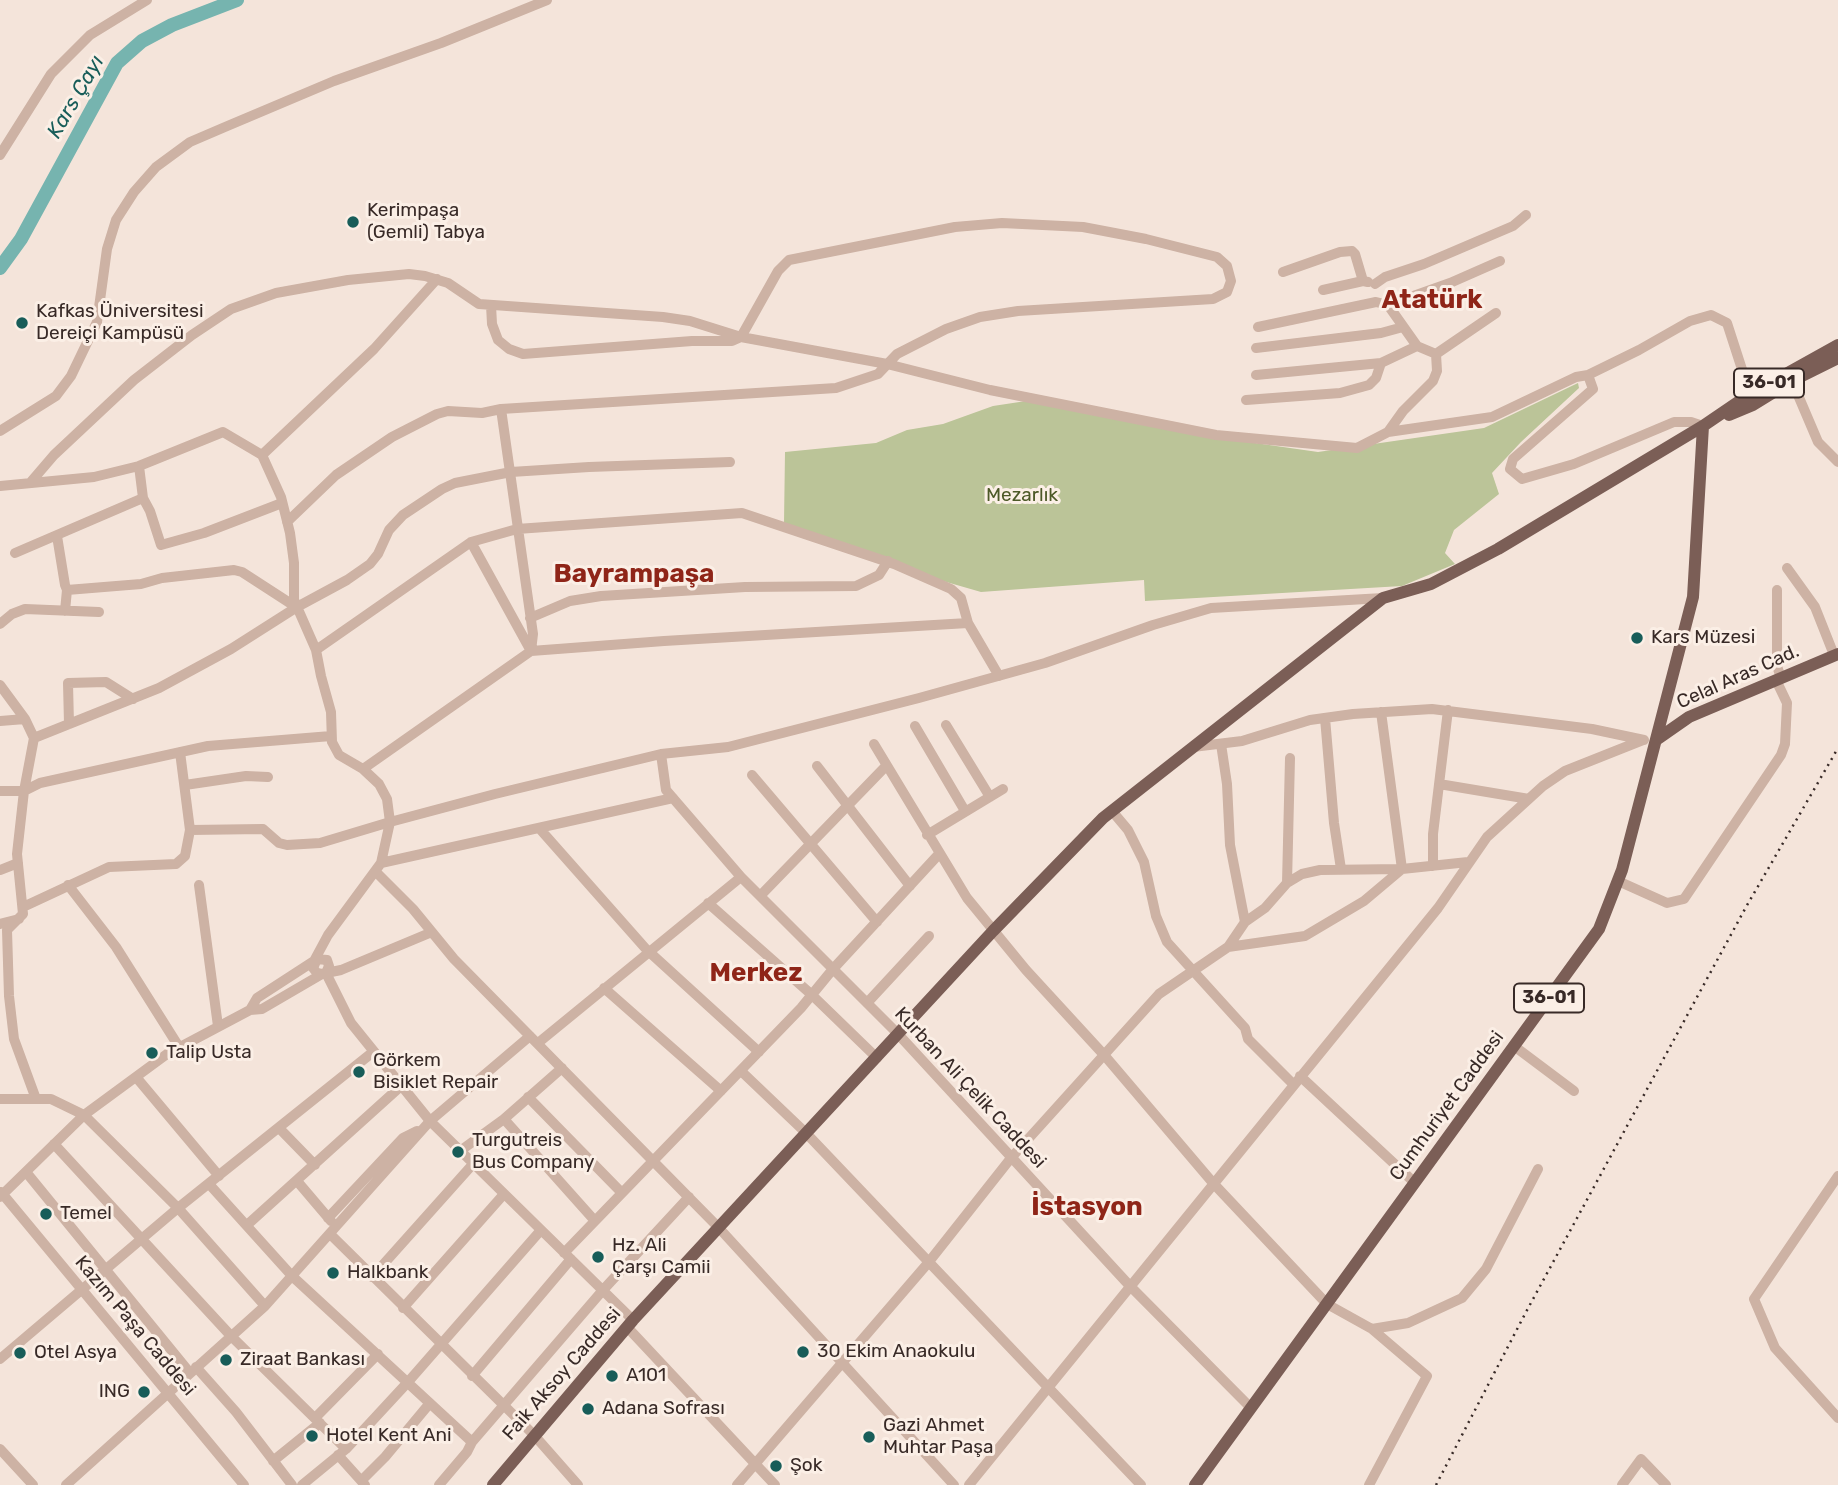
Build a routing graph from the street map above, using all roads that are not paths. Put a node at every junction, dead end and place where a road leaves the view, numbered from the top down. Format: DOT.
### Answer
graph roads {
  1 [pos="147,0"];
  2 [pos="547,0"];
  3 [pos="0,155"];
  4 [pos="1526,215"];
  5 [pos="1500,261"];
  6 [pos="1283,272"];
  7 [pos="437,279"];
  8 [pos="1363,281"];
  9 [pos="1375,285"];
  10 [pos="1323,290"];
  11 [pos="1377,302"];
  12 [pos="491,305"];
  13 [pos="1388,305"];
  14 [pos="1496,313"];
  15 [pos="1258,327"];
  16 [pos="1403,327"];
  17 [pos="741,337"];
  18 [pos="1838,345"];
  19 [pos="1418,346"];
  20 [pos="1256,348"];
  21 [pos="1436,354"];
  22 [pos="1838,358"];
  23 [pos="1381,363"];
  24 [pos="887,364"];
  25 [pos="1256,374"];
  26 [pos="1588,375"];
  27 [pos="1792,381"];
  28 [pos="1750,394"];
  29 [pos="1246,400"];
  30 [pos="501,409"];
  31 [pos="1703,426"];
  32 [pos="0,431"];
  33 [pos="1388,432"];
  34 [pos="262,455"];
  35 [pos="730,462"];
  36 [pos="1838,462"];
  37 [pos="139,467"];
  38 [pos="511,472"];
  39 [pos="30,483"];
  40 [pos="0,486"];
  41 [pos="142,498"];
  42 [pos="282,503"];
  43 [pos="287,522"];
  44 [pos="517,529"];
  45 [pos="57,536"];
  46 [pos="471,542"];
  47 [pos="15,553"];
  48 [pos="888,561"];
  49 [pos="1787,568"];
  50 [pos="67,590"];
  51 [pos="1777,590"];
  52 [pos="1382,598"];
  53 [pos="297,607"];
  54 [pos="65,611"];
  55 [pos="99,612"];
  56 [pos="530,618"];
  57 [pos="968,623"];
  58 [pos="0,624"];
  59 [pos="316,650"];
  60 [pos="531,651"];
  61 [pos="1836,654"];
  62 [pos="999,676"];
  63 [pos="1778,679"];
  64 [pos="0,685"];
  65 [pos="133,699"];
  66 [pos="1448,710"];
  67 [pos="1381,712"];
  68 [pos="1325,718"];
  69 [pos="25,719"];
  70 [pos="0,721"];
  71 [pos="69,724"];
  72 [pos="946,725"];
  73 [pos="915,726"];
  74 [pos="331,736"];
  75 [pos="34,738"];
  76 [pos="1650,740"];
  77 [pos="874,744"];
  78 [pos="1221,744"];
  79 [pos="1193,747"];
  80 [pos="180,752"];
  81 [pos="661,754"];
  82 [pos="1290,758"];
  83 [pos="817,766"];
  84 [pos="886,766"];
  85 [pos="363,769"];
  86 [pos="752,775"];
  87 [pos="268,777"];
  88 [pos="1439,784"];
  89 [pos="185,785"];
  90 [pos="1003,789"];
  91 [pos="0,791"];
  92 [pos="24,791"];
  93 [pos="669,794"];
  94 [pos="990,797"];
  95 [pos="1529,799"];
  96 [pos="849,805"];
  97 [pos="965,811"];
  98 [pos="1112,811"];
  99 [pos="390,822"];
  100 [pos="539,828"];
  101 [pos="190,831"];
  102 [pos="927,835"];
  103 [pos="810,845"];
  104 [pos="939,854"];
  105 [pos="1468,862"];
  106 [pos="18,863"];
  107 [pos="1433,866"];
  108 [pos="378,867"];
  109 [pos="1341,869"];
  110 [pos="1402,869"];
  111 [pos="0,870"];
  112 [pos="741,877"];
  113 [pos="1618,881"];
  114 [pos="1287,883"];
  115 [pos="199,884"];
  116 [pos="68,885"];
  117 [pos="910,886"];
  118 [pos="760,896"];
  119 [pos="708,903"];
  120 [pos="23,907"];
  121 [pos="19,919"];
  122 [pos="877,922"];
  123 [pos="1245,922"];
  124 [pos="0,924"];
  125 [pos="993,931"];
  126 [pos="432,932"];
  127 [pos="929,936"];
  128 [pos="1228,947"];
  129 [pos="648,951"];
  130 [pos="314,961"];
  131 [pos="833,969"];
  132 [pos="1194,971"];
  133 [pos="324,973"];
  134 [pos="0,985"];
  135 [pos="604,988"];
  136 [pos="812,995"];
  137 [pos="9,996"];
  138 [pos="867,1003"];
  139 [pos="250,1010"];
  140 [pos="218,1026"];
  141 [pos="898,1034"];
  142 [pos="534,1040"];
  143 [pos="1514,1046"];
  144 [pos="179,1047"];
  145 [pos="373,1052"];
  146 [pos="760,1052"];
  147 [pos="1105,1056"];
  148 [pos="877,1058"];
  149 [pos="562,1068"];
  150 [pos="741,1071"];
  151 [pos="136,1077"];
  152 [pos="1297,1080"];
  153 [pos="401,1086"];
  154 [pos="721,1091"];
  155 [pos="1574,1091"];
  156 [pos="528,1097"];
  157 [pos="0,1099"];
  158 [pos="36,1099"];
  159 [pos="85,1115"];
  160 [pos="504,1119"];
  161 [pos="427,1124"];
  162 [pos="279,1128"];
  163 [pos="806,1133"];
  164 [pos="54,1144"];
  165 [pos="460,1151"];
  166 [pos="1011,1158"];
  167 [pos="652,1160"];
  168 [pos="473,1164"];
  169 [pos="315,1165"];
  170 [pos="1538,1169"];
  171 [pos="26,1172"];
  172 [pos="1838,1175"];
  173 [pos="219,1176"];
  174 [pos="297,1181"];
  175 [pos="1213,1183"];
  176 [pos="1415,1183"];
  177 [pos="209,1184"];
  178 [pos="622,1193"];
  179 [pos="1,1194"];
  180 [pos="504,1194"];
  181 [pos="689,1197"];
  182 [pos="178,1208"];
  183 [pos="328,1218"];
  184 [pos="595,1221"];
  185 [pos="247,1225"];
  186 [pos="719,1228"];
  187 [pos="333,1230"];
  188 [pos="541,1230"];
  189 [pos="143,1240"];
  190 [pos="568,1256"];
  191 [pos="928,1262"];
  192 [pos="107,1271"];
  193 [pos="292,1276"];
  194 [pos="372,1276"];
  195 [pos="1129,1285"];
  196 [pos="603,1290"];
  197 [pos="83,1292"];
  198 [pos="1327,1304"];
  199 [pos="265,1306"];
  200 [pos="403,1308"];
  201 [pos="631,1324"];
  202 [pos="1372,1329"];
  203 [pos="231,1336"];
  204 [pos="440,1345"];
  205 [pos="378,1354"];
  206 [pos="0,1359"];
  207 [pos="843,1364"];
  208 [pos="193,1370"];
  209 [pos="472,1376"];
  210 [pos="408,1382"];
  211 [pos="1048,1389"];
  212 [pos="170,1394"];
  213 [pos="430,1403"];
  214 [pos="503,1406"];
  215 [pos="1251,1408"];
  216 [pos="1838,1418"];
  217 [pos="318,1420"];
  218 [pos="534,1435"];
  219 [pos="472,1443"];
  220 [pos="0,1449"];
  221 [pos="342,1452"];
  222 [pos="273,1461"];
  223 [pos="755,1464"];
  224 [pos="364,1483"];
  225 [pos="33,1485"];
  226 [pos="66,1485"];
  227 [pos="244,1485"];
  228 [pos="292,1485"];
  229 [pos="302,1485"];
  230 [pos="439,1485"];
  231 [pos="492,1485"];
  232 [pos="578,1485"];
  233 [pos="737,1485"];
  234 [pos="775,1485"];
  235 [pos="954,1485"];
  236 [pos="969,1485"];
  237 [pos="1141,1485"];
  238 [pos="1195,1485"];
  239 [pos="1369,1485"];
  240 [pos="1622,1485"];
  241 [pos="1666,1485"];
  1 -- 3 [label="street"];
  2 -- 32 [label="street"];
  4 -- 9 [label="street"];
  5 -- 13 [label="street"];
  6 -- 8 [label="street"];
  7 -- 12 [label="street"];
  7 -- 34 [label="street"];
  7 -- 39 [label="street"];
  8 -- 9 [label="street"];
  8 -- 10 [label="street"];
  9 -- 11 [label="street"];
  11 -- 13 [label="street"];
  11 -- 15 [label="street"];
  12 -- 17 [label="street"];
  12 -- 17 [label="street"];
  13 -- 16 [label="street"];
  14 -- 21 [label="street"];
  16 -- 19 [label="street"];
  16 -- 20 [label="street"];
  17 -- 24 [label="street"];
  17 -- 24 [label="street"];
  18 -- 28 [label="main road, 36-01"];
  19 -- 21 [label="street"];
  19 -- 23 [label="street"];
  21 -- 33 [label="street"];
  22 -- 27 [label="main road, 36-01"];
  23 -- 25 [label="street"];
  23 -- 29 [label="street"];
  24 -- 30 [label="street"];
  24 -- 33 [label="street"];
  26 -- 28 [label="street"];
  26 -- 31 [label="street"];
  26 -- 33 [label="street"];
  27 -- 31 [label="main road, 36-01"];
  27 -- 36 [label="street"];
  28 -- 31 [label="main road, 36-01"];
  30 -- 38 [label="street"];
  30 -- 43 [label="street"];
  31 -- 52 [label="main road"];
  31 -- 76 [label="main road, Cumhuriyet Caddesi / 36-01"];
  34 -- 37 [label="street"];
  34 -- 42 [label="street"];
  35 -- 38 [label="street"];
  37 -- 39 [label="street"];
  37 -- 41 [label="street"];
  38 -- 44 [label="street"];
  38 -- 53 [label="street"];
  39 -- 40 [label="street"];
  41 -- 42 [label="street"];
  41 -- 45 [label="street"];
  42 -- 43 [label="street"];
  43 -- 53 [label="street"];
  44 -- 46 [label="street"];
  44 -- 48 [label="street"];
  44 -- 56 [label="street"];
  45 -- 47 [label="street"];
  45 -- 50 [label="street"];
  46 -- 59 [label="street"];
  46 -- 60 [label="street"];
  48 -- 56 [label="street"];
  48 -- 57 [label="street"];
  49 -- 61 [label="street"];
  50 -- 53 [label="street"];
  50 -- 54 [label="street"];
  51 -- 63 [label="street"];
  52 -- 62 [label="street"];
  52 -- 79 [label="main road, Faik Aksoy Caddesi"];
  53 -- 59 [label="street"];
  53 -- 65 [label="street"];
  54 -- 55 [label="street"];
  54 -- 58 [label="street"];
  56 -- 60 [label="street"];
  57 -- 60 [label="street"];
  57 -- 62 [label="street"];
  59 -- 74 [label="street"];
  60 -- 85 [label="street"];
  61 -- 63 [label="main road, Celal Aras Cad."];
  62 -- 81 [label="street"];
  63 -- 76 [label="main road, Celal Aras Cad."];
  63 -- 113 [label="street"];
  64 -- 69 [label="street"];
  65 -- 71 [label="street"];
  65 -- 71 [label="street"];
  66 -- 67 [label="street"];
  66 -- 76 [label="street"];
  66 -- 88 [label="street"];
  67 -- 68 [label="street"];
  67 -- 110 [label="street"];
  68 -- 78 [label="street"];
  68 -- 109 [label="street"];
  69 -- 70 [label="street"];
  69 -- 75 [label="street"];
  71 -- 75 [label="street"];
  72 -- 94 [label="street"];
  73 -- 97 [label="street"];
  74 -- 80 [label="street"];
  74 -- 85 [label="street"];
  75 -- 92 [label="street"];
  76 -- 95 [label="street"];
  76 -- 113 [label="main road, Cumhuriyet Caddesi / 36-01"];
  77 -- 84 [label="street"];
  78 -- 79 [label="street"];
  78 -- 123 [label="street"];
  79 -- 98 [label="main road, Faik Aksoy Caddesi"];
  80 -- 89 [label="street"];
  80 -- 92 [label="street"];
  81 -- 93 [label="street"];
  81 -- 99 [label="street"];
  82 -- 114 [label="street"];
  83 -- 96 [label="street"];
  84 -- 96 [label="street"];
  84 -- 102 [label="street"];
  85 -- 99 [label="street"];
  86 -- 103 [label="street"];
  87 -- 89 [label="street"];
  88 -- 95 [label="street"];
  88 -- 107 [label="street"];
  89 -- 101 [label="street"];
  90 -- 94 [label="street"];
  91 -- 92 [label="street"];
  92 -- 106 [label="street"];
  93 -- 100 [label="street"];
  93 -- 112 [label="street, Kurban Ali Çelik Caddesi"];
  94 -- 97 [label="street"];
  95 -- 105 [label="street"];
  96 -- 103 [label="street"];
  96 -- 117 [label="street"];
  97 -- 102 [label="street"];
  98 -- 125 [label="main road, Faik Aksoy Caddesi"];
  98 -- 132 [label="street"];
  99 -- 101 [label="street"];
  99 -- 108 [label="street"];
  100 -- 108 [label="street"];
  100 -- 129 [label="street"];
  101 -- 116 [label="street"];
  102 -- 104 [label="street"];
  103 -- 118 [label="street"];
  103 -- 122 [label="street"];
  104 -- 117 [label="street"];
  104 -- 125 [label="street"];
  105 -- 107 [label="street"];
  105 -- 152 [label="street"];
  106 -- 111 [label="street"];
  106 -- 120 [label="street"];
  107 -- 110 [label="street"];
  108 -- 126 [label="street"];
  108 -- 130 [label="street"];
  109 -- 110 [label="street"];
  109 -- 114 [label="street"];
  110 -- 128 [label="street"];
  112 -- 118 [label="street, Kurban Ali Çelik Caddesi"];
  112 -- 119 [label="street"];
  113 -- 143 [label="main road, Cumhuriyet Caddesi / 36-01"];
  114 -- 123 [label="street"];
  115 -- 140 [label="street"];
  116 -- 120 [label="street"];
  116 -- 144 [label="street"];
  117 -- 122 [label="street"];
  118 -- 131 [label="street, Kurban Ali Çelik Caddesi"];
  119 -- 129 [label="street"];
  119 -- 136 [label="street"];
  120 -- 121 [label="street"];
  121 -- 124 [label="street"];
  121 -- 137 [label="street"];
  122 -- 131 [label="street"];
  123 -- 128 [label="street"];
  125 -- 141 [label="main road, Faik Aksoy Caddesi"];
  125 -- 147 [label="street"];
  126 -- 133 [label="street"];
  126 -- 142 [label="street"];
  127 -- 138 [label="street"];
  128 -- 132 [label="street"];
  129 -- 135 [label="street"];
  129 -- 146 [label="street"];
  130 -- 133 [label="street"];
  130 -- 139 [label="street"];
  131 -- 136 [label="street"];
  131 -- 138 [label="street, Kurban Ali Çelik Caddesi"];
  132 -- 147 [label="street"];
  132 -- 152 [label="street"];
  133 -- 139 [label="street"];
  133 -- 145 [label="street"];
  134 -- 137 [label="street"];
  135 -- 142 [label="street"];
  135 -- 154 [label="street"];
  136 -- 146 [label="street"];
  136 -- 148 [label="street"];
  137 -- 158 [label="street"];
  138 -- 141 [label="street, Kurban Ali Çelik Caddesi"];
  139 -- 140 [label="street"];
  140 -- 144 [label="street"];
  141 -- 148 [label="main road, Faik Aksoy Caddesi"];
  141 -- 166 [label="street, Kurban Ali Çelik Caddesi"];
  142 -- 149 [label="street"];
  142 -- 161 [label="street"];
  143 -- 155 [label="street"];
  143 -- 176 [label="main road, Cumhuriyet Caddesi / 36-01"];
  144 -- 151 [label="street"];
  145 -- 153 [label="street"];
  145 -- 162 [label="street"];
  146 -- 150 [label="street"];
  147 -- 166 [label="street"];
  147 -- 175 [label="street"];
  148 -- 163 [label="main road, Faik Aksoy Caddesi"];
  149 -- 156 [label="street"];
  149 -- 167 [label="street"];
  150 -- 154 [label="street"];
  150 -- 163 [label="street"];
  151 -- 159 [label="street"];
  151 -- 173 [label="street"];
  152 -- 175 [label="street"];
  152 -- 176 [label="street"];
  153 -- 161 [label="street"];
  153 -- 169 [label="street"];
  154 -- 167 [label="street"];
  156 -- 160 [label="street"];
  156 -- 178 [label="street"];
  157 -- 158 [label="street"];
  158 -- 159 [label="street"];
  159 -- 164 [label="street"];
  159 -- 182 [label="street"];
  160 -- 165 [label="street"];
  160 -- 184 [label="street"];
  161 -- 165 [label="street"];
  161 -- 183 [label="street"];
  161 -- 187 [label="street"];
  162 -- 169 [label="street"];
  162 -- 173 [label="street"];
  163 -- 186 [label="main road, Faik Aksoy Caddesi"];
  163 -- 191 [label="street"];
  164 -- 171 [label="street"];
  164 -- 189 [label="street"];
  165 -- 168 [label="street"];
  166 -- 191 [label="street"];
  166 -- 195 [label="street, Kurban Ali Çelik Caddesi"];
  167 -- 178 [label="street"];
  167 -- 181 [label="street"];
  168 -- 180 [label="street"];
  168 -- 194 [label="street"];
  169 -- 174 [label="street"];
  170 -- 202 [label="street"];
  171 -- 179 [label="street"];
  171 -- 192 [label="street"];
  172 -- 216 [label="street"];
  173 -- 177 [label="street"];
  174 -- 183 [label="street"];
  174 -- 185 [label="street"];
  175 -- 195 [label="street"];
  175 -- 198 [label="street"];
  176 -- 198 [label="main road, Cumhuriyet Caddesi / 36-01"];
  177 -- 182 [label="street"];
  177 -- 185 [label="street"];
  178 -- 184 [label="street"];
  179 -- 197 [label="street, Kazım Paşa Caddesi"];
  180 -- 188 [label="street"];
  180 -- 200 [label="street"];
  181 -- 186 [label="street"];
  181 -- 196 [label="street"];
  182 -- 189 [label="street"];
  182 -- 199 [label="street"];
  183 -- 187 [label="street"];
  184 -- 190 [label="street"];
  185 -- 193 [label="street"];
  186 -- 201 [label="main road, Faik Aksoy Caddesi"];
  186 -- 207 [label="street"];
  187 -- 193 [label="street"];
  187 -- 194 [label="street"];
  188 -- 190 [label="street"];
  188 -- 204 [label="street"];
  189 -- 192 [label="street"];
  189 -- 203 [label="street"];
  190 -- 196 [label="street"];
  190 -- 209 [label="street"];
  191 -- 207 [label="street"];
  191 -- 211 [label="street"];
  192 -- 197 [label="street"];
  192 -- 208 [label="street"];
  193 -- 199 [label="street"];
  193 -- 205 [label="street"];
  194 -- 200 [label="street"];
  195 -- 211 [label="street"];
  195 -- 215 [label="street, Kurban Ali Çelik Caddesi"];
  196 -- 201 [label="street"];
  196 -- 214 [label="street"];
  197 -- 206 [label="street"];
  197 -- 212 [label="street, Kazım Paşa Caddesi"];
  198 -- 202 [label="street"];
  198 -- 215 [label="main road, Cumhuriyet Caddesi / 36-01"];
  199 -- 203 [label="street"];
  200 -- 204 [label="street"];
  201 -- 218 [label="main road, Faik Aksoy Caddesi"];
  201 -- 223 [label="street"];
  202 -- 239 [label="street"];
  203 -- 208 [label="street"];
  203 -- 217 [label="street"];
  204 -- 209 [label="street"];
  204 -- 210 [label="street"];
  205 -- 210 [label="street"];
  205 -- 217 [label="street"];
  207 -- 223 [label="street"];
  207 -- 235 [label="street"];
  208 -- 212 [label="street"];
  208 -- 222 [label="street"];
  209 -- 214 [label="street"];
  210 -- 213 [label="street"];
  210 -- 221 [label="street"];
  211 -- 236 [label="street"];
  211 -- 237 [label="street"];
  212 -- 226 [label="street"];
  212 -- 227 [label="street, Kazım Paşa Caddesi"];
  213 -- 219 [label="street"];
  213 -- 224 [label="street"];
  214 -- 218 [label="street"];
  214 -- 219 [label="street"];
  215 -- 238 [label="main road, Cumhuriyet Caddesi / 36-01"];
  217 -- 221 [label="street"];
  217 -- 222 [label="street"];
  218 -- 231 [label="main road, Faik Aksoy Caddesi"];
  218 -- 232 [label="street"];
  219 -- 230 [label="street"];
  220 -- 225 [label="street"];
  221 -- 224 [label="street"];
  221 -- 229 [label="street"];
  222 -- 228 [label="street"];
  223 -- 233 [label="street"];
  223 -- 234 [label="street"];
  240 -- 241 [label="street"];
}
